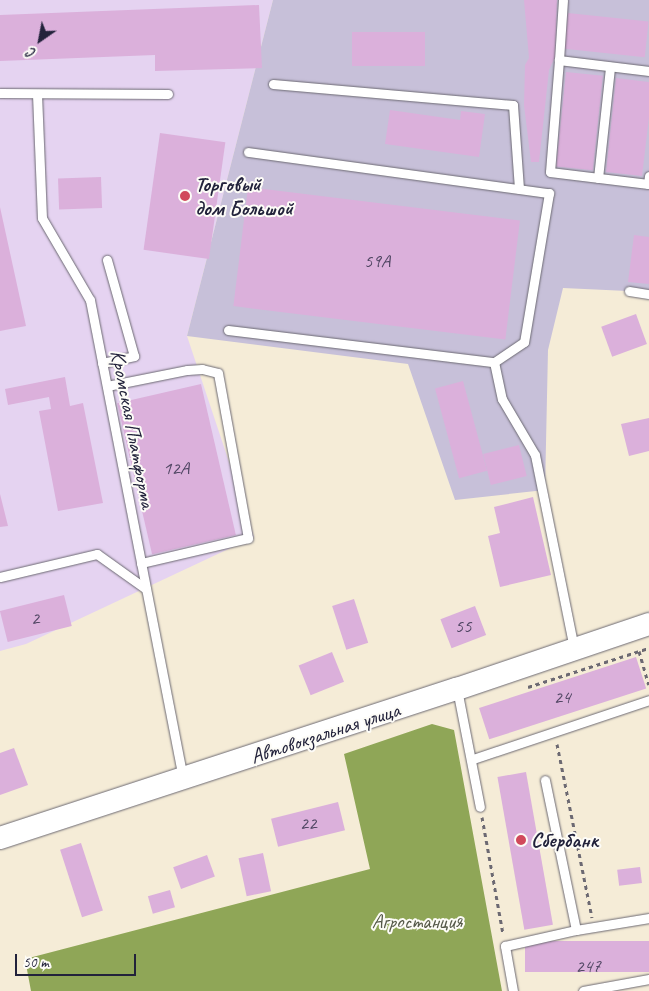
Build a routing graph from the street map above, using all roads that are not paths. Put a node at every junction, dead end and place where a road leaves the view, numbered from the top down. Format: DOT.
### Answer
graph roads {
  1 [pos="563,0"];
  2 [pos="559,60"];
  3 [pos="610,66"];
  4 [pos="649,71"];
  5 [pos="273,84"];
  6 [pos="0,93"];
  7 [pos="37,94"];
  8 [pos="168,94"];
  9 [pos="248,152"];
  10 [pos="649,176"];
  11 [pos="598,178"];
  12 [pos="519,189"];
  13 [pos="108,260"];
  14 [pos="630,291"];
  15 [pos="649,294"];
  16 [pos="228,330"];
  17 [pos="494,362"];
  18 [pos="102,363"];
  19 [pos="107,386"];
  20 [pos="141,563"];
  21 [pos="0,576"];
  22 [pos="146,589"];
  23 [pos="649,624"];
  24 [pos="574,649"];
  25 [pos="457,689"];
  26 [pos="649,700"];
  27 [pos="473,758"];
  28 [pos="183,778"];
  29 [pos="545,780"];
  30 [pos="480,807"];
  31 [pos="0,838"];
  32 [pos="649,918"];
  33 [pos="576,930"];
  34 [pos="649,979"];
  35 [pos="513,991"];
  36 [pos="583,991"];
  1 -- 2 [label="lane"];
  2 -- 3 [label="lane"];
  2 -- 11 [label="lane"];
  3 -- 4 [label="lane"];
  3 -- 11 [label="lane"];
  5 -- 12 [label="lane"];
  6 -- 7 [label="lane"];
  7 -- 8 [label="lane"];
  7 -- 18 [label="lane, Кромская Платформа"];
  9 -- 12 [label="lane"];
  10 -- 11 [label="lane"];
  12 -- 17 [label="lane"];
  13 -- 18 [label="lane"];
  14 -- 15 [label="lane"];
  16 -- 17 [label="lane"];
  17 -- 24 [label="lane"];
  18 -- 19 [label="lane, Кромская Платформа"];
  19 -- 20 [label="lane, Кромская Платформа"];
  19 -- 20 [label="lane"];
  20 -- 22 [label="lane, Кромская Платформа"];
  21 -- 22 [label="lane"];
  22 -- 28 [label="lane, Кромская Платформа"];
  23 -- 24 [label="street, Автовокзальная улица"];
  24 -- 25 [label="street, Автовокзальная улица"];
  25 -- 27 [label="lane"];
  25 -- 28 [label="street, Автовокзальная улица"];
  26 -- 27 [label="lane"];
  27 -- 30 [label="lane"];
  28 -- 31 [label="street, Автовокзальная улица"];
  29 -- 33 [label="lane"];
  32 -- 33 [label="lane"];
  33 -- 35 [label="lane"];
  34 -- 36 [label="lane"];
}
